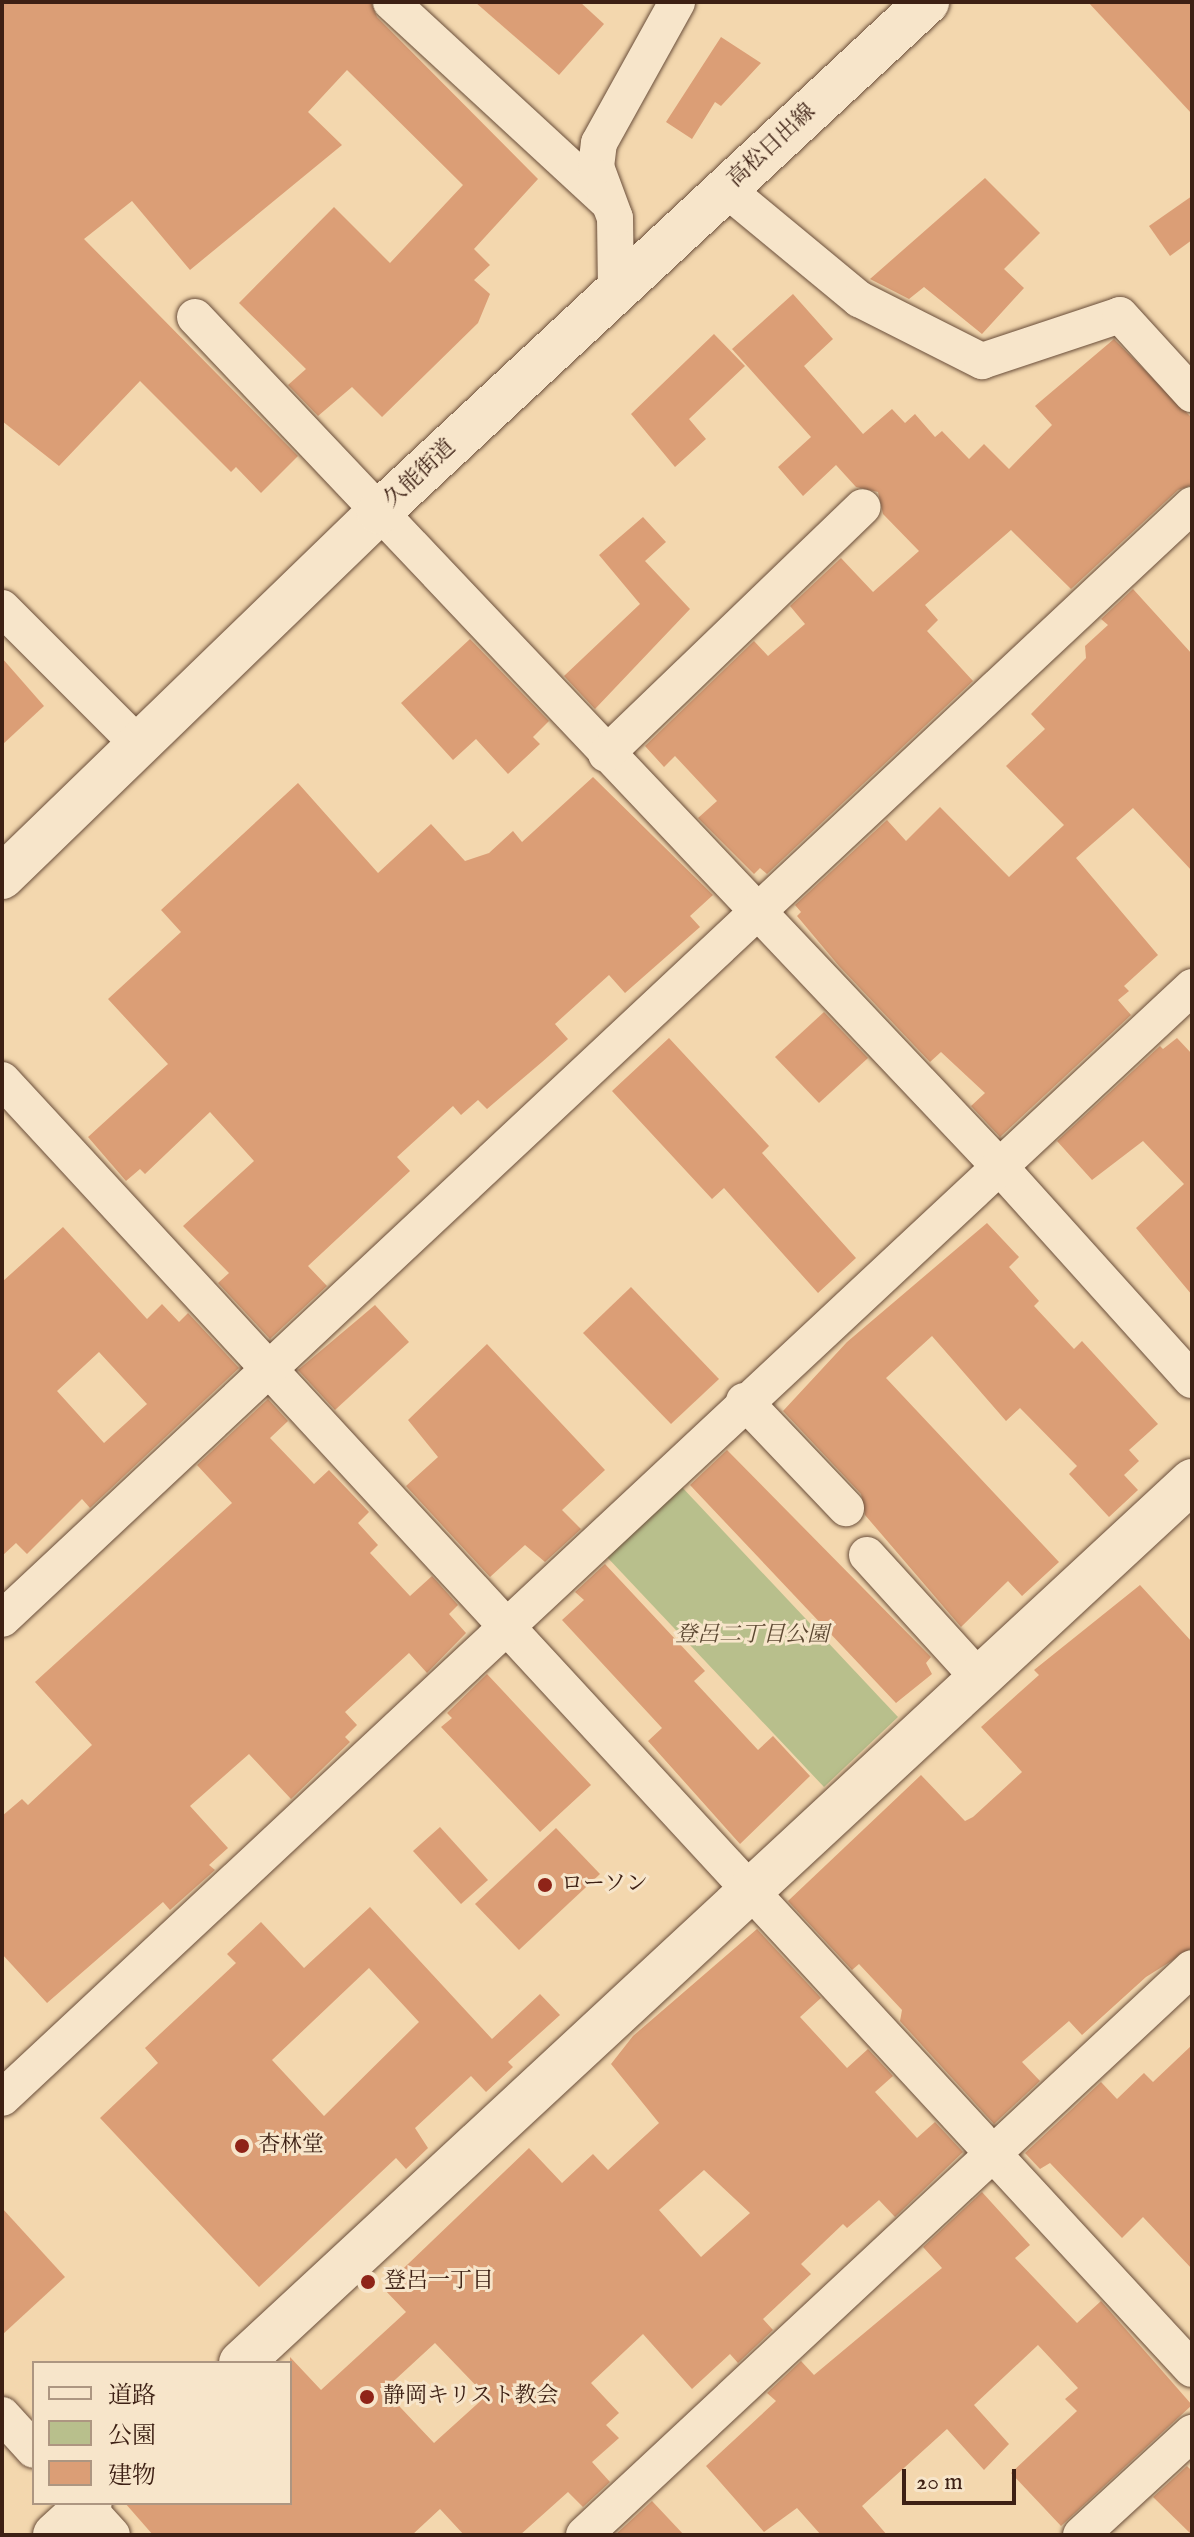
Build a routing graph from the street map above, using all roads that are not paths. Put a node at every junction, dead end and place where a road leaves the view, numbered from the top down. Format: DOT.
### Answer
graph roads {
  1 [pos="391,2"];
  2 [pos="677,2"];
  3 [pos="927,2"];
  4 [pos="726,189"];
  5 [pos="609,203"];
  6 [pos="616,290"];
  7 [pos="195,317"];
  8 [pos="1192,394"];
  9 [pos="1192,505"];
  10 [pos="863,507"];
  11 [pos="379,512"];
  12 [pos="2,608"];
  13 [pos="139,745"];
  14 [pos="606,754"];
  15 [pos="2,877"];
  16 [pos="755,913"];
  17 [pos="1192,987"];
  18 [pos="2,1080"];
  19 [pos="999,1166"];
  20 [pos="269,1368"];
  21 [pos="1192,1380"];
  22 [pos="744,1401"];
  23 [pos="1192,1481"];
  24 [pos="846,1508"];
  25 [pos="867,1555"];
  26 [pos="2,1619"];
  27 [pos="505,1629"];
  28 [pos="978,1677"];
  29 [pos="753,1889"];
  30 [pos="1192,1968"];
  31 [pos="2,2098"];
  32 [pos="993,2155"];
  33 [pos="243,2361"];
  34 [pos="1192,2369"];
  35 [pos="2,2415"];
  36 [pos="1192,2433"];
  37 [pos="32,2448"];
  38 [pos="584,2535"];
  39 [pos="1081,2535"];
  1 -- 5 [label="street"];
  2 -- 5 [label="street"];
  3 -- 4 [label="street, 高松日出線"];
  4 -- 6 [label="street, 高松日出線"];
  4 -- 8 [label="street"];
  5 -- 6 [label="street"];
  6 -- 11 [label="street, 久能街道"];
  7 -- 11 [label="street"];
  9 -- 16 [label="street"];
  10 -- 14 [label="street"];
  11 -- 13 [label="street, 久能街道"];
  11 -- 14 [label="street"];
  12 -- 13 [label="street"];
  13 -- 15 [label="street, 久能街道"];
  14 -- 16 [label="street"];
  16 -- 19 [label="street"];
  16 -- 20 [label="street"];
  17 -- 19 [label="street"];
  18 -- 20 [label="street"];
  19 -- 21 [label="street"];
  19 -- 22 [label="street"];
  20 -- 26 [label="street"];
  20 -- 27 [label="street"];
  22 -- 24 [label="street"];
  22 -- 27 [label="street"];
  23 -- 28 [label="street"];
  25 -- 28 [label="street"];
  27 -- 29 [label="street"];
  27 -- 31 [label="street"];
  28 -- 29 [label="street"];
  29 -- 32 [label="street"];
  29 -- 33 [label="street"];
  30 -- 32 [label="street"];
  32 -- 34 [label="street"];
  32 -- 38 [label="street"];
  35 -- 37 [label="street"];
  36 -- 39 [label="street"];
}
